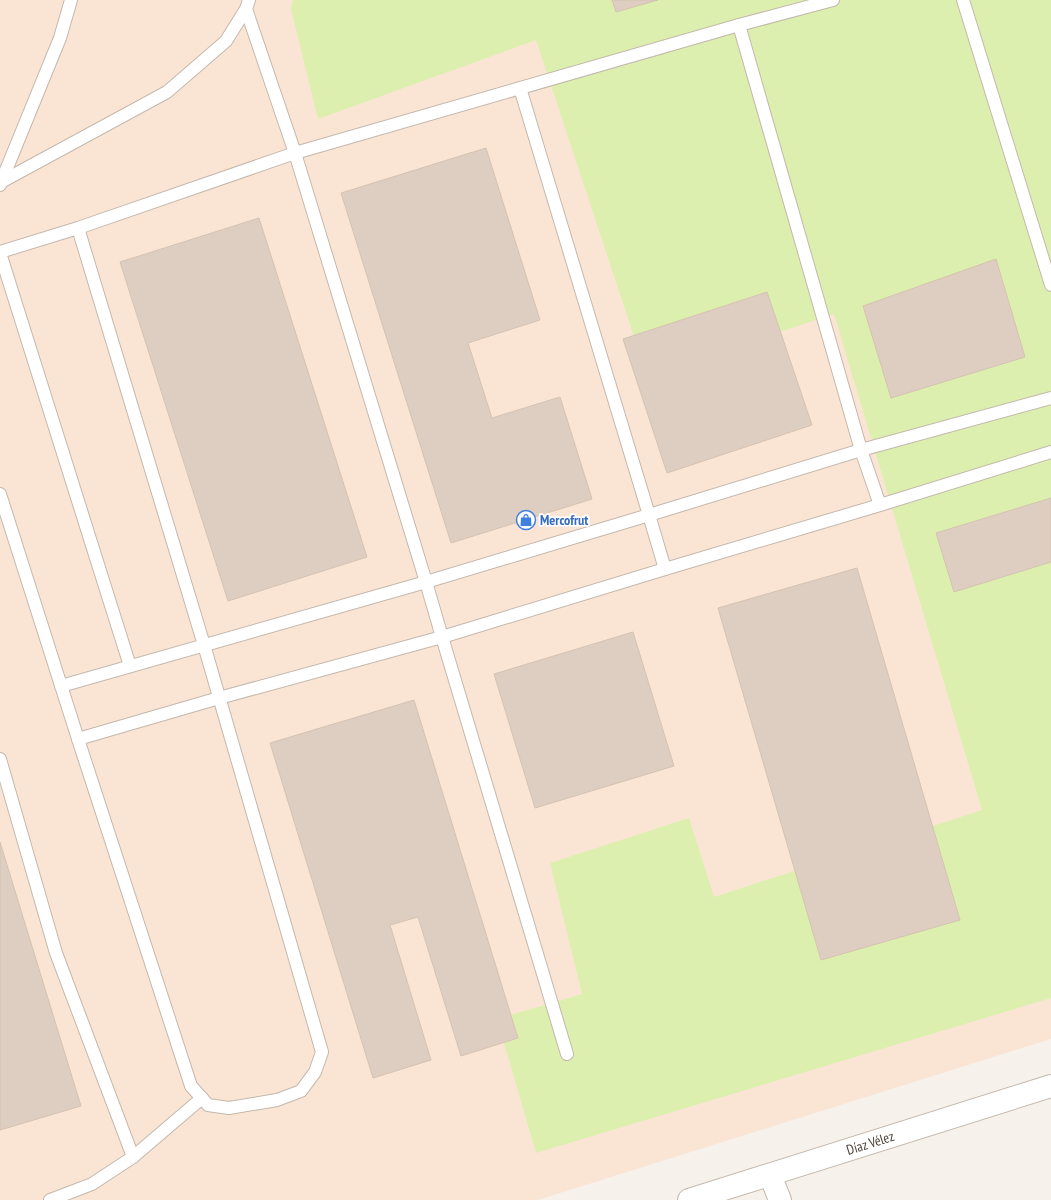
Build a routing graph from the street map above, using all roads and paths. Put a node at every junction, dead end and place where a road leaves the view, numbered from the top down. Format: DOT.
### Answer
graph roads {
  1 [pos="70,0"];
  2 [pos="834,0"];
  3 [pos="963,0"];
  4 [pos="248,5"];
  5 [pos="739,25"];
  6 [pos="520,88"];
  7 [pos="295,153"];
  8 [pos="0,182"];
  9 [pos="0,186"];
  10 [pos="78,228"];
  11 [pos="0,253"];
  12 [pos="1051,285"];
  13 [pos="1051,398"];
  14 [pos="861,450"];
  15 [pos="1051,452"];
  16 [pos="0,494"];
  17 [pos="880,505"];
  18 [pos="649,515"];
  19 [pos="665,569"];
  20 [pos="426,582"];
  21 [pos="442,637"];
  22 [pos="204,645"];
  23 [pos="130,666"];
  24 [pos="61,686"];
  25 [pos="219,698"];
  26 [pos="78,739"];
  27 [pos="0,759"];
  28 [pos="567,1054"];
  29 [pos="1051,1086"];
  30 [pos="202,1098"];
  31 [pos="133,1157"];
  32 [pos="770,1175"];
  33 [pos="50,1200"];
  34 [pos="689,1200"];
  35 [pos="780,1200"];
  1 -- 8 [label="lane"];
  2 -- 5 [label="lane"];
  3 -- 12 [label="lane"];
  4 -- 7 [label="lane"];
  4 -- 8 [label="lane"];
  5 -- 6 [label="lane"];
  5 -- 14 [label="lane"];
  6 -- 7 [label="lane"];
  6 -- 18 [label="lane"];
  7 -- 10 [label="lane"];
  7 -- 20 [label="lane"];
  8 -- 9 [label="lane"];
  10 -- 11 [label="lane"];
  10 -- 22 [label="lane"];
  11 -- 23 [label="lane"];
  13 -- 14 [label="lane"];
  14 -- 17 [label="lane"];
  14 -- 18 [label="lane"];
  15 -- 17 [label="lane"];
  16 -- 24 [label="lane"];
  17 -- 19 [label="lane"];
  18 -- 19 [label="lane"];
  18 -- 20 [label="lane"];
  19 -- 21 [label="lane"];
  20 -- 21 [label="lane"];
  20 -- 22 [label="lane"];
  21 -- 25 [label="lane"];
  21 -- 28 [label="lane"];
  22 -- 23 [label="lane"];
  22 -- 25 [label="lane"];
  23 -- 24 [label="lane"];
  24 -- 26 [label="lane"];
  25 -- 26 [label="lane"];
  25 -- 30 [label="lane"];
  26 -- 30 [label="lane"];
  27 -- 31 [label="lane"];
  29 -- 32 [label="street, Díaz Vélez"];
  30 -- 31 [label="lane"];
  31 -- 33 [label="lane"];
  32 -- 34 [label="street, Díaz Vélez"];
  32 -- 35 [label="street"];
}
